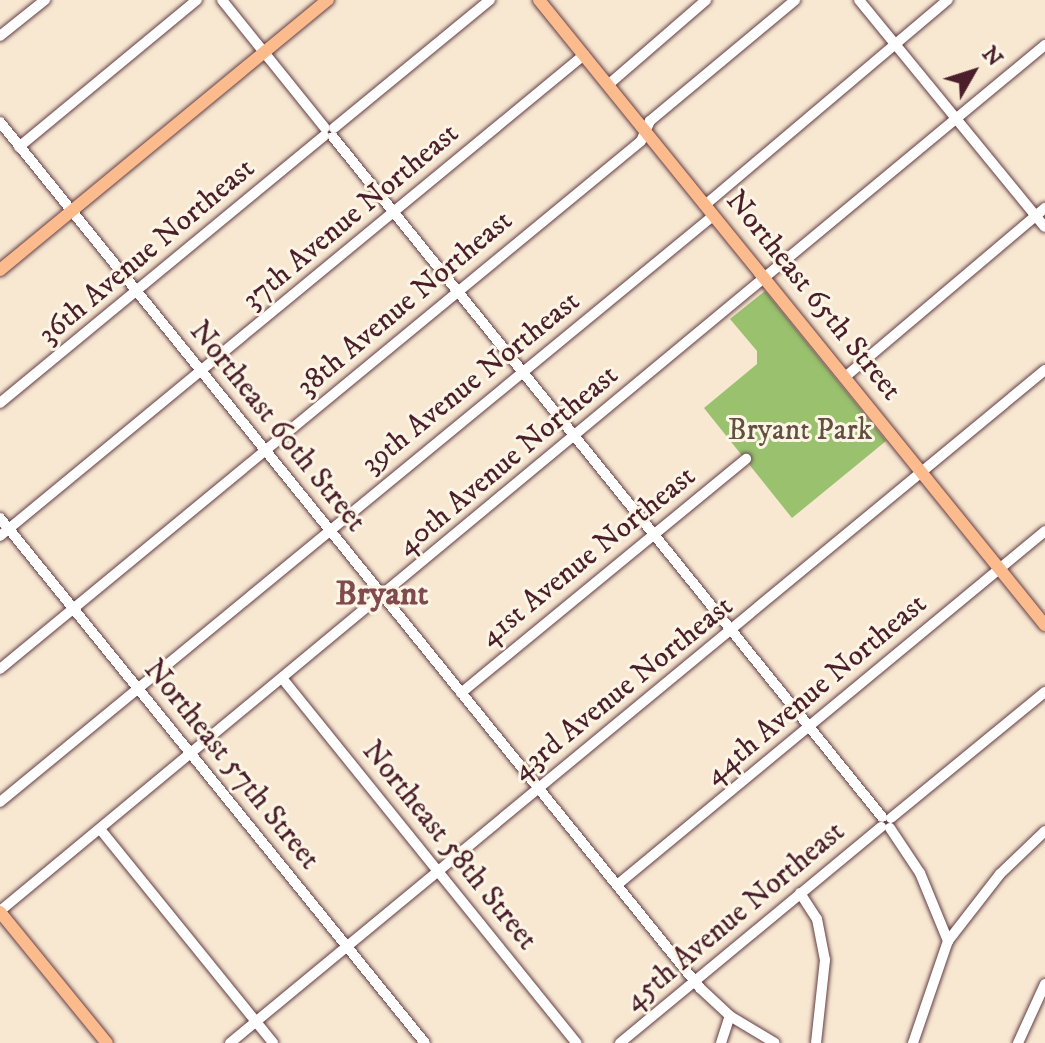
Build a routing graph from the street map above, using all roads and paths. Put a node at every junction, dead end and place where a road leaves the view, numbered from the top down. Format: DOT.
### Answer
graph roads {
  1 [pos="45,0"];
  2 [pos="197,0"];
  3 [pos="222,0"];
  4 [pos="328,0"];
  5 [pos="490,0"];
  6 [pos="539,0"];
  7 [pos="706,0"];
  8 [pos="795,0"];
  9 [pos="859,0"];
  10 [pos="948,0"];
  11 [pos="0,36"];
  12 [pos="895,45"];
  13 [pos="1045,45"];
  14 [pos="265,52"];
  15 [pos="584,55"];
  16 [pos="608,85"];
  17 [pos="956,119"];
  18 [pos="1,126"];
  19 [pos="329,132"];
  20 [pos="646,132"];
  21 [pos="19,147"];
  22 [pos="1045,208"];
  23 [pos="710,210"];
  24 [pos="72,212"];
  25 [pos="394,213"];
  26 [pos="1036,216"];
  27 [pos="1045,227"];
  28 [pos="0,270"];
  29 [pos="766,280"];
  30 [pos="137,292"];
  31 [pos="458,292"];
  32 [pos="1045,370"];
  33 [pos="200,372"];
  34 [pos="522,372"];
  35 [pos="845,377"];
  36 [pos="0,403"];
  37 [pos="574,437"];
  38 [pos="265,452"];
  39 [pos="746,459"];
  40 [pos="923,473"];
  41 [pos="0,518"];
  42 [pos="330,529"];
  43 [pos="1045,531"];
  44 [pos="4,532"];
  45 [pos="653,536"];
  46 [pos="1000,569"];
  47 [pos="382,596"];
  48 [pos="73,610"];
  49 [pos="1045,625"];
  50 [pos="731,631"];
  51 [pos="0,669"];
  52 [pos="282,678"];
  53 [pos="138,689"];
  54 [pos="1045,692"];
  55 [pos="461,693"];
  56 [pos="809,727"];
  57 [pos="191,755"];
  58 [pos="539,788"];
  59 [pos="0,802"];
  60 [pos="886,823"];
  61 [pos="100,829"];
  62 [pos="1045,831"];
  63 [pos="439,871"];
  64 [pos="617,885"];
  65 [pos="800,893"];
  66 [pos="0,912"];
  67 [pos="948,941"];
  68 [pos="347,947"];
  69 [pos="694,982"];
  70 [pos="1045,984"];
  71 [pos="730,1016"];
  72 [pos="256,1022"];
  73 [pos="107,1043"];
  74 [pos="230,1043"];
  75 [pos="273,1043"];
  76 [pos="425,1043"];
  77 [pos="577,1043"];
  78 [pos="620,1043"];
  79 [pos="721,1043"];
  80 [pos="775,1043"];
  81 [pos="816,1043"];
  82 [pos="913,1043"];
  83 [pos="1018,1043"];
  1 -- 11 [label="street"];
  2 -- 21 [label="street"];
  3 -- 14 [label="street"];
  4 -- 14 [label="main road"];
  5 -- 19 [label="street, 36th Avenue Northeast"];
  6 -- 15 [label="main road, Northeast 65th Street"];
  7 -- 16 [label="street"];
  8 -- 20 [label="street, 38th Avenue Northeast"];
  9 -- 12 [label="street"];
  10 -- 12 [label="street, 39th Avenue Northeast"];
  12 -- 17 [label="street"];
  12 -- 23 [label="street, 39th Avenue Northeast"];
  13 -- 17 [label="street, 40th Avenue Northeast"];
  14 -- 19 [label="street"];
  14 -- 24 [label="main road"];
  15 -- 16 [label="main road, Northeast 65th Street"];
  15 -- 25 [label="street, 37th Avenue Northeast"];
  16 -- 20 [label="main road, Northeast 65th Street"];
  17 -- 26 [label="street"];
  17 -- 29 [label="street, 40th Avenue Northeast"];
  18 -- 21 [label="street, Northeast 60th Street"];
  19 -- 25 [label="street"];
  19 -- 30 [label="street, 36th Avenue Northeast"];
  20 -- 23 [label="main road, Northeast 65th Street"];
  20 -- 31 [label="street, 38th Avenue Northeast"];
  21 -- 24 [label="street, Northeast 60th Street"];
  22 -- 26 [label="street"];
  23 -- 29 [label="main road, Northeast 65th Street"];
  23 -- 34 [label="street, 39th Avenue Northeast"];
  24 -- 28 [label="main road"];
  24 -- 30 [label="street, Northeast 60th Street"];
  25 -- 31 [label="street"];
  25 -- 33 [label="street, 37th Avenue Northeast"];
  26 -- 27 [label="street"];
  26 -- 35 [label="street"];
  29 -- 35 [label="main road, Northeast 65th Street"];
  29 -- 37 [label="street, 40th Avenue Northeast"];
  30 -- 33 [label="street, Northeast 60th Street"];
  30 -- 36 [label="street, 36th Avenue Northeast"];
  31 -- 34 [label="street"];
  31 -- 38 [label="street, 38th Avenue Northeast"];
  32 -- 40 [label="street, 43rd Avenue Northeast"];
  33 -- 38 [label="street, Northeast 60th Street"];
  33 -- 44 [label="street, 37th Avenue Northeast"];
  34 -- 37 [label="street"];
  34 -- 42 [label="street, 39th Avenue Northeast"];
  35 -- 40 [label="main road, Northeast 65th Street"];
  37 -- 45 [label="street"];
  37 -- 47 [label="street, 40th Avenue Northeast"];
  38 -- 42 [label="street, Northeast 60th Street"];
  38 -- 48 [label="street, 38th Avenue Northeast"];
  39 -- 45 [label="street, 41st Avenue Northeast"];
  40 -- 46 [label="main road, Northeast 65th Street"];
  40 -- 50 [label="street, 43rd Avenue Northeast"];
  41 -- 44 [label="street, Northeast 57th Street"];
  42 -- 47 [label="street, Northeast 60th Street"];
  42 -- 53 [label="street, 39th Avenue Northeast"];
  43 -- 46 [label="street, 44th Avenue Northeast"];
  44 -- 48 [label="street, Northeast 57th Street"];
  45 -- 50 [label="street"];
  45 -- 55 [label="street, 41st Avenue Northeast"];
  46 -- 49 [label="main road, Northeast 65th Street"];
  46 -- 56 [label="street, 44th Avenue Northeast"];
  47 -- 52 [label="street, 40th Avenue Northeast"];
  47 -- 55 [label="street, Northeast 60th Street"];
  48 -- 51 [label="street, 38th Avenue Northeast"];
  48 -- 53 [label="street, Northeast 57th Street"];
  50 -- 56 [label="street"];
  50 -- 58 [label="street, 43rd Avenue Northeast"];
  52 -- 57 [label="street, 40th Avenue Northeast"];
  52 -- 63 [label="street, Northeast 58th Street"];
  53 -- 57 [label="street, Northeast 57th Street"];
  53 -- 59 [label="street, 39th Avenue Northeast"];
  54 -- 60 [label="street, 45th Avenue Northeast"];
  55 -- 58 [label="street, Northeast 60th Street"];
  56 -- 60 [label="street"];
  56 -- 64 [label="street, 44th Avenue Northeast"];
  57 -- 61 [label="street, 40th Avenue Northeast"];
  57 -- 68 [label="street, Northeast 57th Street"];
  58 -- 63 [label="street, 43rd Avenue Northeast"];
  58 -- 64 [label="street, Northeast 60th Street"];
  60 -- 65 [label="street, 45th Avenue Northeast"];
  60 -- 67 [label="street"];
  61 -- 66 [label="street, 40th Avenue Northeast"];
  61 -- 72 [label="street"];
  62 -- 67 [label="street"];
  63 -- 68 [label="street, 43rd Avenue Northeast"];
  63 -- 77 [label="street, Northeast 58th Street"];
  64 -- 69 [label="street, Northeast 60th Street"];
  65 -- 69 [label="street, 45th Avenue Northeast"];
  65 -- 81 [label="street"];
  66 -- 73 [label="main road"];
  67 -- 82 [label="street"];
  68 -- 72 [label="street, 43rd Avenue Northeast"];
  68 -- 76 [label="street, Northeast 57th Street"];
  69 -- 71 [label="street, Northeast 60th Street"];
  69 -- 78 [label="street, 45th Avenue Northeast"];
  70 -- 83 [label="street"];
  71 -- 79 [label="street"];
  71 -- 80 [label="street, Northeast 60th Street"];
  72 -- 74 [label="street, 43rd Avenue Northeast"];
  72 -- 75 [label="street"];
}
